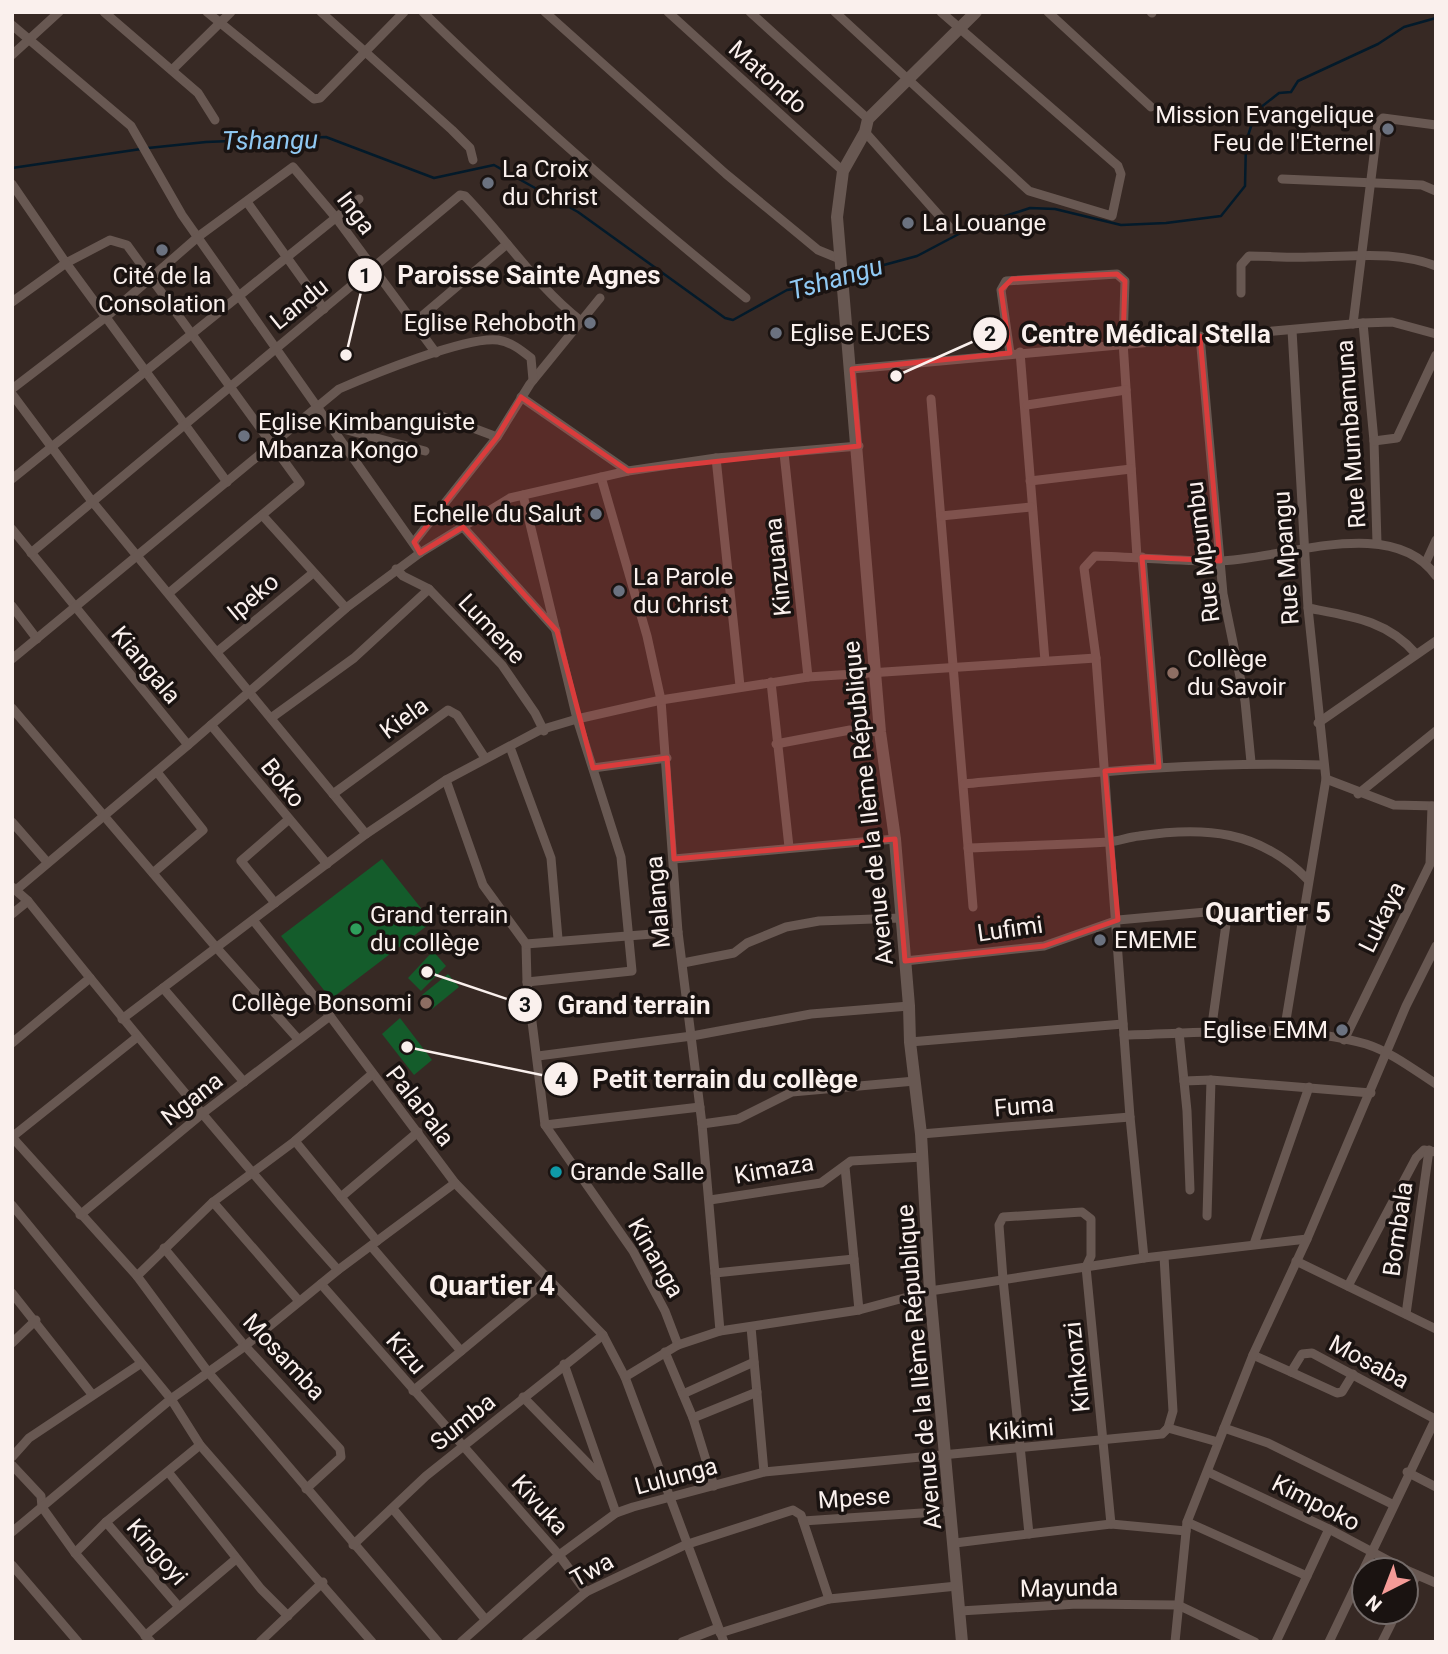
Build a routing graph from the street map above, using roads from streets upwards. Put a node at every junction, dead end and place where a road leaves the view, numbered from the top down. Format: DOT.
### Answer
graph roads {
  1 [pos="59,12"];
  2 [pos="104,12"];
  3 [pos="207,12"];
  4 [pos="231,12"];
  5 [pos="321,12"];
  6 [pos="404,12"];
  7 [pos="423,12"];
  8 [pos="545,12"];
  9 [pos="668,12"];
  10 [pos="750,12"];
  11 [pos="835,12"];
  12 [pos="940,12"];
  13 [pos="976,12"];
  14 [pos="1048,12"];
  15 [pos="220,23"];
  16 [pos="12,25"];
  17 [pos="960,29"];
  18 [pos="30,39"];
  19 [pos="364,51"];
  20 [pos="12,55"];
  21 [pos="172,70"];
  22 [pos="910,80"];
  23 [pos="1151,107"];
  24 [pos="215,120"];
  25 [pos="866,125"];
  26 [pos="1436,125"];
  27 [pos="473,160"];
  28 [pos="843,171"];
  29 [pos="1282,179"];
  30 [pos="1370,183"];
  31 [pos="12,184"];
  32 [pos="1436,191"];
  33 [pos="359,199"];
  34 [pos="247,202"];
  35 [pos="337,219"];
  36 [pos="951,229"];
  37 [pos="199,236"];
  38 [pos="508,244"];
  39 [pos="1360,253"];
  40 [pos="288,255"];
  41 [pos="840,259"];
  42 [pos="66,262"];
  43 [pos="1436,266"];
  44 [pos="373,269"];
  45 [pos="150,278"];
  46 [pos="1241,293"];
  47 [pos="239,294"];
  48 [pos="600,298"];
  49 [pos="746,298"];
  50 [pos="12,302"];
  51 [pos="324,309"];
  52 [pos="106,317"];
  53 [pos="582,321"];
  54 [pos="415,322"];
  55 [pos="1358,324"];
  56 [pos="1292,330"];
  57 [pos="190,333"];
  58 [pos="1436,334"];
  59 [pos="1200,336"];
  60 [pos="1123,342"];
  61 [pos="276,348"];
  62 [pos="1020,352"];
  63 [pos="436,353"];
  64 [pos="1010,353"];
  65 [pos="1436,355"];
  66 [pos="852,369"];
  67 [pos="146,370"];
  68 [pos="533,380"];
  69 [pos="230,387"];
  70 [pos="1126,390"];
  71 [pos="12,392"];
  72 [pos="521,397"];
  73 [pos="932,399"];
  74 [pos="1027,405"];
  75 [pos="317,406"];
  76 [pos="441,415"];
  77 [pos="185,424"];
  78 [pos="331,425"];
  79 [pos="498,437"];
  80 [pos="1374,441"];
  81 [pos="50,445"];
  82 [pos="271,445"];
  83 [pos="859,446"];
  84 [pos="425,451"];
  85 [pos="784,453"];
  86 [pos="716,458"];
  87 [pos="1131,470"];
  88 [pos="628,471"];
  89 [pos="601,477"];
  90 [pos="12,479"];
  91 [pos="1030,481"];
  92 [pos="227,482"];
  93 [pos="523,495"];
  94 [pos="91,500"];
  95 [pos="1031,507"];
  96 [pos="263,516"];
  97 [pos="941,516"];
  98 [pos="463,527"];
  99 [pos="12,528"];
  100 [pos="1436,540"];
  101 [pos="414,542"];
  102 [pos="1377,543"];
  103 [pos="1304,549"];
  104 [pos="31,553"];
  105 [pos="420,553"];
  106 [pos="139,556"];
  107 [pos="1140,557"];
  108 [pos="1220,561"];
  109 [pos="1426,562"];
  110 [pos="396,569"];
  111 [pos="313,573"];
  112 [pos="1436,576"];
  113 [pos="429,589"];
  114 [pos="169,593"];
  115 [pos="12,606"];
  116 [pos="74,608"];
  117 [pos="346,608"];
  118 [pos="1308,608"];
  119 [pos="557,631"];
  120 [pos="37,639"];
  121 [pos="1436,641"];
  122 [pos="217,652"];
  123 [pos="1416,654"];
  124 [pos="1096,658"];
  125 [pos="12,659"];
  126 [pos="1045,661"];
  127 [pos="955,665"];
  128 [pos="875,674"];
  129 [pos="808,677"];
  130 [pos="771,682"];
  131 [pos="740,686"];
  132 [pos="249,690"];
  133 [pos="661,700"];
  134 [pos="12,708"];
  135 [pos="271,718"];
  136 [pos="577,719"];
  137 [pos="1318,723"];
  138 [pos="211,725"];
  139 [pos="544,731"];
  140 [pos="880,732"];
  141 [pos="1436,732"];
  142 [pos="776,744"];
  143 [pos="188,745"];
  144 [pos="510,747"];
  145 [pos="485,758"];
  146 [pos="667,758"];
  147 [pos="1251,762"];
  148 [pos="1322,765"];
  149 [pos="1159,767"];
  150 [pos="593,768"];
  151 [pos="1105,771"];
  152 [pos="157,772"];
  153 [pos="1326,779"];
  154 [pos="446,780"];
  155 [pos="964,784"];
  156 [pos="333,794"];
  157 [pos="1358,794"];
  158 [pos="1434,806"];
  159 [pos="104,816"];
  160 [pos="288,820"];
  161 [pos="12,822"];
  162 [pos="366,834"];
  163 [pos="895,838"];
  164 [pos="1111,842"];
  165 [pos="789,847"];
  166 [pos="968,848"];
  167 [pos="674,859"];
  168 [pos="47,862"];
  169 [pos="327,864"];
  170 [pos="1433,865"];
  171 [pos="153,873"];
  172 [pos="1308,880"];
  173 [pos="14,889"];
  174 [pos="28,901"];
  175 [pos="275,903"];
  176 [pos="973,907"];
  177 [pos="1228,910"];
  178 [pos="1302,910"];
  179 [pos="12,914"];
  180 [pos="901,918"];
  181 [pos="253,920"];
  182 [pos="1118,920"];
  183 [pos="678,932"];
  184 [pos="629,935"];
  185 [pos="558,939"];
  186 [pos="526,944"];
  187 [pos="215,946"];
  188 [pos="1436,946"];
  189 [pos="905,961"];
  190 [pos="683,963"];
  191 [pos="90,978"];
  192 [pos="527,982"];
  193 [pos="163,988"];
  194 [pos="909,1006"];
  195 [pos="330,1016"];
  196 [pos="122,1019"];
  197 [pos="1123,1024"];
  198 [pos="1180,1032"];
  199 [pos="1211,1032"];
  200 [pos="1284,1032"];
  201 [pos="1124,1035"];
  202 [pos="692,1036"];
  203 [pos="136,1038"];
  204 [pos="298,1039"];
  205 [pos="1344,1040"];
  206 [pos="909,1042"];
  207 [pos="12,1043"];
  208 [pos="1387,1052"];
  209 [pos="538,1056"];
  210 [pos="371,1075"];
  211 [pos="1211,1080"];
  212 [pos="915,1081"];
  213 [pos="1184,1081"];
  214 [pos="244,1082"];
  215 [pos="1436,1083"];
  216 [pos="1309,1087"];
  217 [pos="1371,1093"];
  218 [pos="700,1107"];
  219 [pos="203,1113"];
  220 [pos="1130,1117"];
  221 [pos="702,1124"];
  222 [pos="545,1125"];
  223 [pos="418,1132"];
  224 [pos="921,1134"];
  225 [pos="12,1137"];
  226 [pos="295,1141"];
  227 [pos="1432,1151"];
  228 [pos="923,1157"];
  229 [pos="845,1167"];
  230 [pos="250,1172"];
  231 [pos="455,1183"];
  232 [pos="1190,1190"];
  233 [pos="341,1196"];
  234 [pos="710,1200"];
  235 [pos="213,1202"];
  236 [pos="12,1205"];
  237 [pos="80,1215"];
  238 [pos="1207,1216"];
  239 [pos="1307,1240"];
  240 [pos="374,1243"];
  241 [pos="1254,1244"];
  242 [pos="164,1248"];
  243 [pos="1164,1256"];
  244 [pos="1144,1258"];
  245 [pos="854,1259"];
  246 [pos="1296,1261"];
  247 [pos="1086,1267"];
  248 [pos="338,1270"];
  249 [pos="715,1273"];
  250 [pos="137,1276"];
  251 [pos="548,1279"];
  252 [pos="1003,1279"];
  253 [pos="321,1284"];
  254 [pos="1348,1286"];
  255 [pos="930,1290"];
  256 [pos="12,1293"];
  257 [pos="299,1301"];
  258 [pos="859,1310"];
  259 [pos="1406,1314"];
  260 [pos="36,1321"];
  261 [pos="751,1326"];
  262 [pos="1436,1329"];
  263 [pos="720,1331"];
  264 [pos="603,1335"];
  265 [pos="12,1343"];
  266 [pos="678,1345"];
  267 [pos="245,1346"];
  268 [pos="461,1351"];
  269 [pos="665,1352"];
  270 [pos="1252,1354"];
  271 [pos="754,1362"];
  272 [pos="140,1364"];
  273 [pos="564,1364"];
  274 [pos="208,1372"];
  275 [pos="1291,1372"];
  276 [pos="1353,1374"];
  277 [pos="625,1377"];
  278 [pos="413,1391"];
  279 [pos="757,1392"];
  280 [pos="91,1393"];
  281 [pos="683,1394"];
  282 [pos="523,1397"];
  283 [pos="171,1399"];
  284 [pos="693,1418"];
  285 [pos="1436,1418"];
  286 [pos="1168,1428"];
  287 [pos="1224,1428"];
  288 [pos="1104,1441"];
  289 [pos="1218,1443"];
  290 [pos="200,1445"];
  291 [pos="461,1447"];
  292 [pos="1021,1450"];
  293 [pos="947,1454"];
  294 [pos="12,1457"];
  295 [pos="12,1465"];
  296 [pos="764,1472"];
  297 [pos="1208,1472"];
  298 [pos="1407,1472"];
  299 [pos="169,1473"];
  300 [pos="601,1478"];
  301 [pos="714,1486"];
  302 [pos="1436,1487"];
  303 [pos="306,1489"];
  304 [pos="668,1499"];
  305 [pos="1392,1504"];
  306 [pos="42,1507"];
  307 [pos="394,1509"];
  308 [pos="951,1511"];
  309 [pos="616,1513"];
  310 [pos="803,1521"];
  311 [pos="106,1522"];
  312 [pos="1111,1524"];
  313 [pos="1186,1527"];
  314 [pos="1329,1529"];
  315 [pos="12,1531"];
  316 [pos="1029,1534"];
  317 [pos="955,1543"];
  318 [pos="353,1545"];
  319 [pos="685,1545"];
  320 [pos="75,1553"];
  321 [pos="1370,1553"];
  322 [pos="559,1555"];
  323 [pos="1376,1556"];
  324 [pos="236,1559"];
  325 [pos="12,1565"];
  326 [pos="1307,1576"];
  327 [pos="323,1582"];
  328 [pos="957,1586"];
  329 [pos="586,1592"];
  330 [pos="829,1599"];
  331 [pos="1178,1605"];
  332 [pos="179,1608"];
  333 [pos="960,1611"];
  334 [pos="288,1616"];
  335 [pos="485,1619"];
  336 [pos="1390,1626"];
  337 [pos="721,1634"];
  338 [pos="148,1639"];
  339 [pos="78,1642"];
  340 [pos="260,1642"];
  341 [pos="372,1642"];
  342 [pos="438,1642"];
  343 [pos="461,1642"];
  344 [pos="526,1642"];
  345 [pos="682,1642"];
  346 [pos="962,1642"];
  347 [pos="1175,1642"];
  348 [pos="1255,1642"];
  349 [pos="1276,1642"];
  350 [pos="1329,1642"];
  351 [pos="1382,1642"];
  1 -- 18 [label="street"];
  2 -- 21 [label="street"];
  3 -- 15 [label="street"];
  4 -- 15 [label="street"];
  5 -- 19 [label="street"];
  6 -- 19 [label="street"];
  7 -- 49 [label="street"];
  8 -- 41 [label="street"];
  9 -- 28 [label="street, Matondo"];
  10 -- 25 [label="street"];
  11 -- 22 [label="street"];
  12 -- 17 [label="street"];
  13 -- 17 [label="street, Avenue de la IIème République"];
  14 -- 23 [label="street"];
  15 -- 19 [label="street"];
  15 -- 21 [label="street"];
  16 -- 18 [label="street"];
  17 -- 22 [label="street, Avenue de la IIème République"];
  17 -- 22 [label="street"];
  18 -- 20 [label="street"];
  18 -- 37 [label="street"];
  19 -- 27 [label="street"];
  21 -- 24 [label="street"];
  22 -- 25 [label="street, Avenue de la IIème République"];
  25 -- 28 [label="street, Avenue de la IIème République"];
  25 -- 36 [label="street"];
  26 -- 30 [label="street, Rue Mumbamuna"];
  28 -- 41 [label="street, Avenue de la IIème République"];
  29 -- 30 [label="street"];
  30 -- 32 [label="street"];
  30 -- 39 [label="street, Rue Mumbamuna"];
  31 -- 42 [label="street"];
  33 -- 35 [label="street, Landu"];
  34 -- 35 [label="street, Inga"];
  34 -- 37 [label="street"];
  34 -- 40 [label="street"];
  35 -- 40 [label="street, Landu"];
  35 -- 44 [label="street, Inga"];
  37 -- 45 [label="street"];
  37 -- 47 [label="street"];
  38 -- 44 [label="street, Landu"];
  38 -- 53 [label="street"];
  38 -- 54 [label="street"];
  39 -- 43 [label="street"];
  39 -- 46 [label="street"];
  39 -- 55 [label="street, Rue Mumbamuna"];
  40 -- 47 [label="street, Landu"];
  40 -- 51 [label="street"];
  41 -- 66 [label="street, Avenue de la IIème République"];
  42 -- 45 [label="street"];
  42 -- 50 [label="street"];
  42 -- 52 [label="street"];
  44 -- 51 [label="street, Landu"];
  44 -- 54 [label="street, Inga"];
  45 -- 52 [label="street"];
  45 -- 57 [label="street"];
  47 -- 57 [label="street, Landu"];
  47 -- 61 [label="street"];
  48 -- 53 [label="street"];
  51 -- 61 [label="street, Landu"];
  52 -- 67 [label="street"];
  52 -- 71 [label="street"];
  53 -- 68 [label="street"];
  54 -- 63 [label="street, Inga"];
  55 -- 56 [label="street"];
  55 -- 58 [label="street"];
  55 -- 80 [label="street, Rue Mumbamuna"];
  56 -- 59 [label="street"];
  56 -- 103 [label="street, Rue Mpangu"];
  57 -- 67 [label="street, Landu"];
  57 -- 69 [label="street"];
  59 -- 60 [label="street"];
  59 -- 108 [label="street, Rue Mpumbu"];
  60 -- 62 [label="street"];
  60 -- 64 [label="street"];
  60 -- 70 [label="street"];
  61 -- 69 [label="street, Landu"];
  61 -- 75 [label="street"];
  62 -- 64 [label="street"];
  62 -- 74 [label="street"];
  63 -- 68 [label="street"];
  63 -- 75 [label="street"];
  64 -- 66 [label="street"];
  65 -- 80 [label="street"];
  66 -- 83 [label="street, Avenue de la IIème République"];
  67 -- 77 [label="street"];
  67 -- 81 [label="street, Landu"];
  68 -- 72 [label="street"];
  69 -- 77 [label="street, Landu"];
  69 -- 82 [label="street"];
  70 -- 74 [label="street"];
  70 -- 87 [label="street"];
  71 -- 81 [label="street"];
  72 -- 79 [label="street"];
  72 -- 88 [label="street"];
  73 -- 97 [label="street"];
  74 -- 91 [label="street"];
  75 -- 78 [label="street"];
  75 -- 82 [label="street"];
  76 -- 79 [label="street"];
  77 -- 92 [label="street"];
  77 -- 94 [label="street, Landu"];
  78 -- 84 [label="street"];
  78 -- 101 [label="street"];
  79 -- 101 [label="street"];
  80 -- 102 [label="street, Rue Mumbamuna"];
  81 -- 90 [label="street, Landu"];
  81 -- 94 [label="street"];
  82 -- 92 [label="street"];
  82 -- 96 [label="street"];
  83 -- 85 [label="street"];
  83 -- 128 [label="street, Avenue de la IIème République"];
  85 -- 86 [label="street"];
  85 -- 129 [label="street, Kinzuana"];
  86 -- 88 [label="street"];
  86 -- 131 [label="street"];
  87 -- 91 [label="street"];
  87 -- 107 [label="street"];
  88 -- 89 [label="street"];
  89 -- 93 [label="street"];
  89 -- 133 [label="street, Malanga"];
  91 -- 95 [label="street"];
  92 -- 106 [label="street"];
  93 -- 98 [label="street"];
  93 -- 119 [label="street, Malanga"];
  94 -- 104 [label="street, Landu"];
  94 -- 106 [label="street"];
  95 -- 97 [label="street"];
  95 -- 126 [label="street"];
  96 -- 111 [label="street, Ipeko"];
  96 -- 114 [label="street"];
  97 -- 127 [label="street"];
  98 -- 105 [label="street"];
  98 -- 119 [label="street"];
  99 -- 104 [label="street, Kiangala"];
  100 -- 109 [label="street"];
  101 -- 105 [label="street"];
  102 -- 103 [label="street"];
  102 -- 109 [label="street"];
  103 -- 108 [label="street"];
  103 -- 118 [label="street, Rue Mpangu"];
  104 -- 116 [label="street, Kiangala"];
  105 -- 110 [label="street"];
  106 -- 114 [label="street"];
  106 -- 116 [label="street"];
  107 -- 108 [label="street"];
  107 -- 124 [label="street"];
  107 -- 149 [label="street"];
  108 -- 147 [label="street, Rue Mpumbu"];
  109 -- 112 [label="street"];
  110 -- 113 [label="street, Lumene"];
  110 -- 117 [label="street"];
  111 -- 117 [label="street, Ipeko"];
  111 -- 122 [label="street, Ipeko"];
  113 -- 135 [label="street"];
  113 -- 139 [label="street, Lumene"];
  114 -- 122 [label="street"];
  115 -- 120 [label="street"];
  116 -- 120 [label="street"];
  116 -- 143 [label="street, Kiangala"];
  117 -- 132 [label="street"];
  118 -- 123 [label="street"];
  118 -- 137 [label="street, Rue Mpangu"];
  119 -- 136 [label="street, Malanga"];
  120 -- 125 [label="street"];
  121 -- 123 [label="street"];
  122 -- 132 [label="street"];
  123 -- 137 [label="street"];
  124 -- 126 [label="street"];
  124 -- 151 [label="street"];
  126 -- 127 [label="street"];
  127 -- 128 [label="street"];
  127 -- 155 [label="street"];
  128 -- 129 [label="street"];
  128 -- 140 [label="street, Avenue de la IIème République"];
  129 -- 130 [label="street"];
  130 -- 131 [label="street"];
  130 -- 142 [label="street"];
  131 -- 133 [label="street"];
  132 -- 135 [label="street"];
  132 -- 138 [label="street"];
  133 -- 136 [label="street"];
  133 -- 146 [label="street, Malanga"];
  134 -- 159 [label="street"];
  135 -- 156 [label="street"];
  136 -- 139 [label="street"];
  136 -- 150 [label="street, Malanga"];
  137 -- 148 [label="street, Rue Mpangu"];
  138 -- 143 [label="street"];
  138 -- 160 [label="street, Boko"];
  139 -- 144 [label="street"];
  140 -- 142 [label="street"];
  140 -- 163 [label="street, Avenue de la IIème République"];
  141 -- 157 [label="street"];
  142 -- 165 [label="street"];
  143 -- 152 [label="street"];
  144 -- 145 [label="street"];
  144 -- 185 [label="street"];
  145 -- 154 [label="street"];
  145 -- 156 [label="street, Kiela"];
  146 -- 150 [label="street"];
  146 -- 167 [label="street, Malanga"];
  147 -- 148 [label="street"];
  147 -- 149 [label="street"];
  148 -- 153 [label="street, Rue Mpangu"];
  149 -- 151 [label="street"];
  150 -- 184 [label="street, Malanga"];
  151 -- 155 [label="street"];
  151 -- 164 [label="street"];
  152 -- 159 [label="street"];
  152 -- 171 [label="street"];
  153 -- 157 [label="street"];
  153 -- 172 [label="street, Rue Mpangu"];
  154 -- 162 [label="street"];
  154 -- 186 [label="street"];
  155 -- 166 [label="street"];
  156 -- 162 [label="street"];
  157 -- 158 [label="street"];
  158 -- 170 [label="street, Lukaya"];
  159 -- 168 [label="street"];
  159 -- 171 [label="street"];
  160 -- 169 [label="street, Boko"];
  160 -- 175 [label="street"];
  161 -- 168 [label="street"];
  162 -- 169 [label="street"];
  163 -- 165 [label="street"];
  163 -- 180 [label="street, Avenue de la IIème République"];
  164 -- 166 [label="street"];
  164 -- 172 [label="street"];
  164 -- 182 [label="street"];
  165 -- 167 [label="street"];
  166 -- 176 [label="street"];
  167 -- 183 [label="street, Malanga"];
  168 -- 173 [label="street"];
  169 -- 175 [label="street"];
  170 -- 205 [label="street, Lukaya"];
  171 -- 187 [label="street"];
  172 -- 178 [label="street, Rue Mpangu"];
  173 -- 174 [label="street"];
  174 -- 179 [label="street"];
  174 -- 191 [label="street"];
  175 -- 181 [label="street"];
  177 -- 178 [label="street, Lufimi"];
  177 -- 182 [label="street, Lufimi"];
  177 -- 199 [label="street"];
  178 -- 200 [label="street, Rue Mpangu"];
  180 -- 189 [label="street, Avenue de la IIème République"];
  180 -- 190 [label="street"];
  181 -- 187 [label="street"];
  181 -- 195 [label="street, PalaPala"];
  182 -- 189 [label="street, Lufimi"];
  182 -- 197 [label="street"];
  183 -- 184 [label="street"];
  183 -- 190 [label="street, Malanga"];
  184 -- 185 [label="street"];
  184 -- 192 [label="street, Malanga"];
  185 -- 186 [label="street"];
  186 -- 192 [label="street, Kinanga"];
  187 -- 193 [label="street"];
  187 -- 204 [label="street"];
  188 -- 208 [label="street"];
  189 -- 194 [label="street, Avenue de la IIème République"];
  190 -- 202 [label="street, Malanga"];
  191 -- 196 [label="street"];
  191 -- 207 [label="street"];
  192 -- 209 [label="street, Kinanga"];
  193 -- 196 [label="street"];
  193 -- 214 [label="street"];
  194 -- 202 [label="street"];
  194 -- 206 [label="street, Avenue de la IIème République"];
  195 -- 204 [label="street, Ngana"];
  195 -- 210 [label="street, PalaPala"];
  196 -- 203 [label="street"];
  197 -- 201 [label="street"];
  197 -- 206 [label="street"];
  198 -- 199 [label="street"];
  198 -- 201 [label="street"];
  198 -- 213 [label="street"];
  199 -- 200 [label="street"];
  200 -- 205 [label="street"];
  201 -- 220 [label="street"];
  202 -- 209 [label="street"];
  202 -- 218 [label="street, Malanga"];
  203 -- 219 [label="street"];
  203 -- 225 [label="street"];
  204 -- 214 [label="street, Ngana"];
  205 -- 208 [label="street"];
  206 -- 212 [label="street, Avenue de la IIème République"];
  208 -- 215 [label="street"];
  208 -- 217 [label="street"];
  209 -- 222 [label="street, Kinanga"];
  210 -- 223 [label="street, PalaPala"];
  210 -- 226 [label="street"];
  211 -- 213 [label="street"];
  211 -- 216 [label="street"];
  211 -- 238 [label="street"];
  212 -- 221 [label="street"];
  212 -- 224 [label="street, Avenue de la IIème République"];
  213 -- 232 [label="street"];
  214 -- 219 [label="street, Ngana"];
  216 -- 217 [label="street"];
  216 -- 241 [label="street"];
  217 -- 239 [label="street"];
  218 -- 221 [label="street, Malanga"];
  218 -- 222 [label="street"];
  219 -- 230 [label="street"];
  219 -- 237 [label="street, Ngana"];
  220 -- 224 [label="street, Fuma"];
  220 -- 244 [label="street"];
  221 -- 234 [label="street, Malanga"];
  222 -- 266 [label="street, Kinanga"];
  223 -- 231 [label="street, PalaPala"];
  223 -- 233 [label="street"];
  224 -- 228 [label="street, Avenue de la IIème République"];
  225 -- 237 [label="street"];
  226 -- 230 [label="street"];
  226 -- 233 [label="street"];
  227 -- 254 [label="street, Bombala"];
  227 -- 259 [label="street, Bombala"];
  228 -- 229 [label="street, Kimaza"];
  228 -- 255 [label="street, Avenue de la IIème République"];
  229 -- 234 [label="street, Kimaza"];
  229 -- 245 [label="street"];
  230 -- 235 [label="street"];
  230 -- 248 [label="street"];
  231 -- 240 [label="street"];
  231 -- 251 [label="street"];
  233 -- 240 [label="street"];
  234 -- 249 [label="street, Malanga"];
  235 -- 242 [label="street"];
  235 -- 257 [label="street"];
  236 -- 272 [label="street"];
  237 -- 250 [label="street"];
  239 -- 241 [label="street"];
  239 -- 246 [label="street"];
  240 -- 248 [label="street"];
  240 -- 268 [label="street, Kizu"];
  241 -- 243 [label="street"];
  242 -- 250 [label="street"];
  242 -- 267 [label="street, Mosamba"];
  243 -- 244 [label="street"];
  243 -- 286 [label="street"];
  244 -- 247 [label="street"];
  245 -- 249 [label="street"];
  245 -- 258 [label="street"];
  246 -- 254 [label="street"];
  246 -- 270 [label="street"];
  247 -- 252 [label="street"];
  247 -- 252 [label="street, Kinkonzi"];
  247 -- 288 [label="street, Kinkonzi"];
  248 -- 253 [label="street"];
  249 -- 263 [label="street, Malanga"];
  250 -- 274 [label="street"];
  251 -- 264 [label="street"];
  251 -- 268 [label="street"];
  252 -- 255 [label="street"];
  252 -- 292 [label="street"];
  253 -- 257 [label="street"];
  253 -- 278 [label="street, Kizu"];
  254 -- 259 [label="street"];
  255 -- 258 [label="street"];
  255 -- 293 [label="street, Avenue de la IIème République"];
  256 -- 260 [label="street"];
  257 -- 267 [label="street"];
  258 -- 261 [label="street"];
  259 -- 262 [label="street"];
  260 -- 265 [label="street"];
  260 -- 280 [label="street"];
  261 -- 263 [label="street"];
  261 -- 271 [label="street"];
  263 -- 266 [label="street"];
  264 -- 273 [label="street, Sumba"];
  264 -- 277 [label="street"];
  266 -- 269 [label="street"];
  267 -- 274 [label="street"];
  267 -- 303 [label="street, Mosamba"];
  268 -- 278 [label="street"];
  269 -- 277 [label="street"];
  269 -- 281 [label="street"];
  270 -- 275 [label="street"];
  270 -- 287 [label="street"];
  271 -- 279 [label="street"];
  271 -- 281 [label="street"];
  272 -- 280 [label="street"];
  272 -- 283 [label="street"];
  273 -- 282 [label="street, Sumba"];
  273 -- 300 [label="street"];
  274 -- 283 [label="street"];
  274 -- 303 [label="street"];
  275 -- 276 [label="street, Mosaba"];
  275 -- 276 [label="street"];
  276 -- 285 [label="street, Mosaba"];
  277 -- 304 [label="street"];
  278 -- 291 [label="street, Kizu"];
  279 -- 284 [label="street"];
  279 -- 296 [label="street"];
  280 -- 294 [label="street"];
  281 -- 284 [label="street"];
  282 -- 291 [label="street, Sumba"];
  282 -- 300 [label="street"];
  283 -- 290 [label="street"];
  283 -- 306 [label="street"];
  284 -- 301 [label="street"];
  285 -- 298 [label="street"];
  286 -- 288 [label="street, Kikimi"];
  286 -- 289 [label="street"];
  287 -- 289 [label="street"];
  287 -- 305 [label="street"];
  288 -- 292 [label="street, Kikimi"];
  288 -- 312 [label="street, Kinkonzi"];
  289 -- 297 [label="street"];
  290 -- 299 [label="street, Kingoyi"];
  290 -- 327 [label="street"];
  291 -- 307 [label="street, Sumba"];
  291 -- 322 [label="street, Kivuka"];
  292 -- 293 [label="street, Kikimi"];
  292 -- 316 [label="street"];
  293 -- 296 [label="street, Lulunga"];
  293 -- 308 [label="street, Avenue de la IIème République"];
  295 -- 306 [label="street, Kingoyi"];
  296 -- 301 [label="street, Lulunga"];
  297 -- 313 [label="street"];
  297 -- 314 [label="street, Kimpoko"];
  298 -- 302 [label="street"];
  298 -- 305 [label="street"];
  299 -- 311 [label="street, Kingoyi"];
  299 -- 324 [label="street"];
  300 -- 309 [label="street"];
  301 -- 304 [label="street, Lulunga"];
  303 -- 318 [label="street"];
  304 -- 309 [label="street, Lulunga"];
  304 -- 319 [label="street"];
  305 -- 321 [label="street"];
  306 -- 315 [label="street"];
  306 -- 320 [label="street, Kingoyi"];
  307 -- 318 [label="street, Sumba"];
  307 -- 335 [label="street"];
  308 -- 310 [label="street, Mpese"];
  308 -- 317 [label="street, Avenue de la IIème République"];
  309 -- 322 [label="street, Lulunga"];
  310 -- 319 [label="street, Mpese"];
  310 -- 330 [label="street, Mpese"];
  311 -- 320 [label="street, Kingoyi"];
  311 -- 332 [label="street, Kingoyi"];
  312 -- 313 [label="street"];
  312 -- 316 [label="street"];
  313 -- 326 [label="street"];
  313 -- 331 [label="street"];
  314 -- 321 [label="street, Kimpoko"];
  314 -- 326 [label="street"];
  316 -- 317 [label="street"];
  317 -- 328 [label="street, Avenue de la IIème République"];
  318 -- 342 [label="street"];
  319 -- 329 [label="street, Twa"];
  319 -- 337 [label="street"];
  320 -- 338 [label="street, Kingoyi"];
  321 -- 323 [label="street, Kimpoko"];
  321 -- 350 [label="street"];
  322 -- 329 [label="street, Kivuka"];
  322 -- 335 [label="street, Lulunga"];
  324 -- 332 [label="street, Kingoyi"];
  324 -- 334 [label="street"];
  325 -- 339 [label="street"];
  326 -- 349 [label="street"];
  327 -- 334 [label="street"];
  327 -- 341 [label="street"];
  328 -- 330 [label="street"];
  328 -- 333 [label="street, Avenue de la IIème République"];
  329 -- 344 [label="street, Twa"];
  330 -- 337 [label="street"];
  331 -- 333 [label="street, Mayunda"];
  331 -- 347 [label="street"];
  331 -- 348 [label="street"];
  332 -- 338 [label="street, Kingoyi"];
  333 -- 346 [label="street, Avenue de la IIème République"];
  334 -- 340 [label="street"];
  335 -- 343 [label="street, Lulunga"];
  336 -- 351 [label="street"];
  337 -- 345 [label="street"];
}
